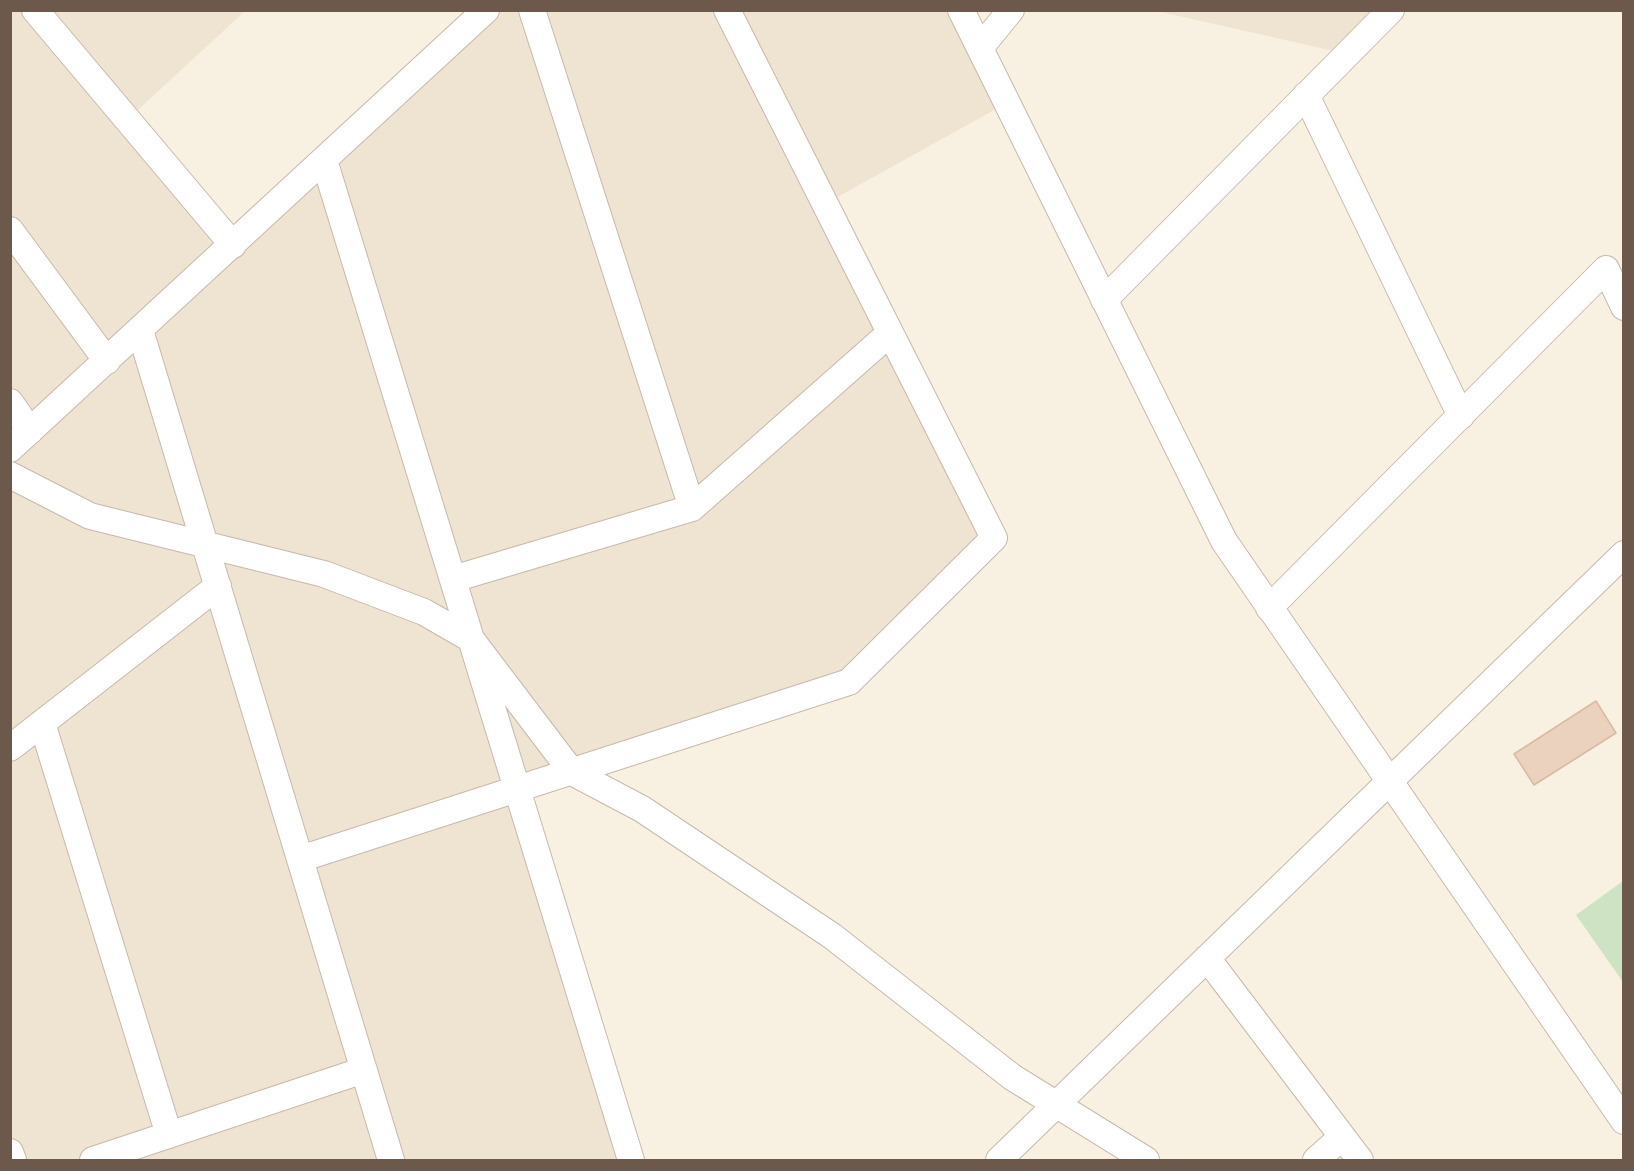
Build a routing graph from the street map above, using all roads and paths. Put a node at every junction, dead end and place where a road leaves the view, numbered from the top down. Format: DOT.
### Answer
graph roads {
  1 [pos="35,10"];
  2 [pos="486,10"];
  3 [pos="532,10"];
  4 [pos="727,10"];
  5 [pos="961,10"];
  6 [pos="1011,10"];
  7 [pos="1390,10"];
  8 [pos="980,48"];
  9 [pos="1306,95"];
  10 [pos="324,160"];
  11 [pos="10,230"];
  12 [pos="232,245"];
  13 [pos="1104,300"];
  14 [pos="1623,307"];
  15 [pos="140,330"];
  16 [pos="890,333"];
  17 [pos="107,361"];
  18 [pos="10,402"];
  19 [pos="1461,416"];
  20 [pos="30,431"];
  21 [pos="10,449"];
  22 [pos="10,475"];
  23 [pos="692,508"];
  24 [pos="206,546"];
  25 [pos="1623,554"];
  26 [pos="453,579"];
  27 [pos="218,586"];
  28 [pos="1269,608"];
  29 [pos="471,639"];
  30 [pos="42,723"];
  31 [pos="10,748"];
  32 [pos="572,772"];
  33 [pos="1389,781"];
  34 [pos="517,789"];
  35 [pos="300,859"];
  36 [pos="1207,958"];
  37 [pos="364,1070"];
  38 [pos="1057,1104"];
  39 [pos="1623,1120"];
  40 [pos="169,1135"];
  41 [pos="1342,1137"];
  42 [pos="10,1152"];
  43 [pos="13,1161"];
  44 [pos="93,1161"];
  45 [pos="391,1161"];
  46 [pos="631,1161"];
  47 [pos="999,1161"];
  48 [pos="1146,1161"];
  49 [pos="1316,1161"];
  50 [pos="1360,1161"];
  1 -- 12 [label="street"];
  2 -- 10 [label="street"];
  3 -- 23 [label="street"];
  4 -- 16 [label="street"];
  5 -- 8 [label="street"];
  6 -- 8 [label="street"];
  7 -- 9 [label="street"];
  8 -- 13 [label="street"];
  9 -- 13 [label="street"];
  9 -- 19 [label="street"];
  10 -- 12 [label="street"];
  10 -- 26 [label="street"];
  11 -- 17 [label="street"];
  12 -- 15 [label="street"];
  13 -- 28 [label="street"];
  14 -- 19 [label="street"];
  15 -- 17 [label="street"];
  15 -- 24 [label="street"];
  16 -- 23 [label="street"];
  16 -- 32 [label="street"];
  17 -- 20 [label="street"];
  18 -- 20 [label="street"];
  19 -- 28 [label="street"];
  20 -- 21 [label="street"];
  22 -- 24 [label="street"];
  23 -- 26 [label="street"];
  24 -- 27 [label="street"];
  24 -- 29 [label="street"];
  25 -- 33 [label="street"];
  26 -- 29 [label="street"];
  27 -- 30 [label="street"];
  27 -- 35 [label="street"];
  28 -- 33 [label="street"];
  29 -- 32 [label="street"];
  29 -- 34 [label="street"];
  30 -- 31 [label="street"];
  30 -- 40 [label="street"];
  32 -- 34 [label="street"];
  32 -- 38 [label="street"];
  33 -- 36 [label="street"];
  33 -- 39 [label="street"];
  34 -- 35 [label="street"];
  34 -- 46 [label="street"];
  35 -- 37 [label="street"];
  36 -- 38 [label="street"];
  36 -- 41 [label="street"];
  37 -- 40 [label="street"];
  37 -- 45 [label="street"];
  38 -- 47 [label="street"];
  38 -- 48 [label="street"];
  40 -- 44 [label="street"];
  41 -- 49 [label="street"];
  41 -- 50 [label="street"];
  42 -- 43 [label="street"];
}
